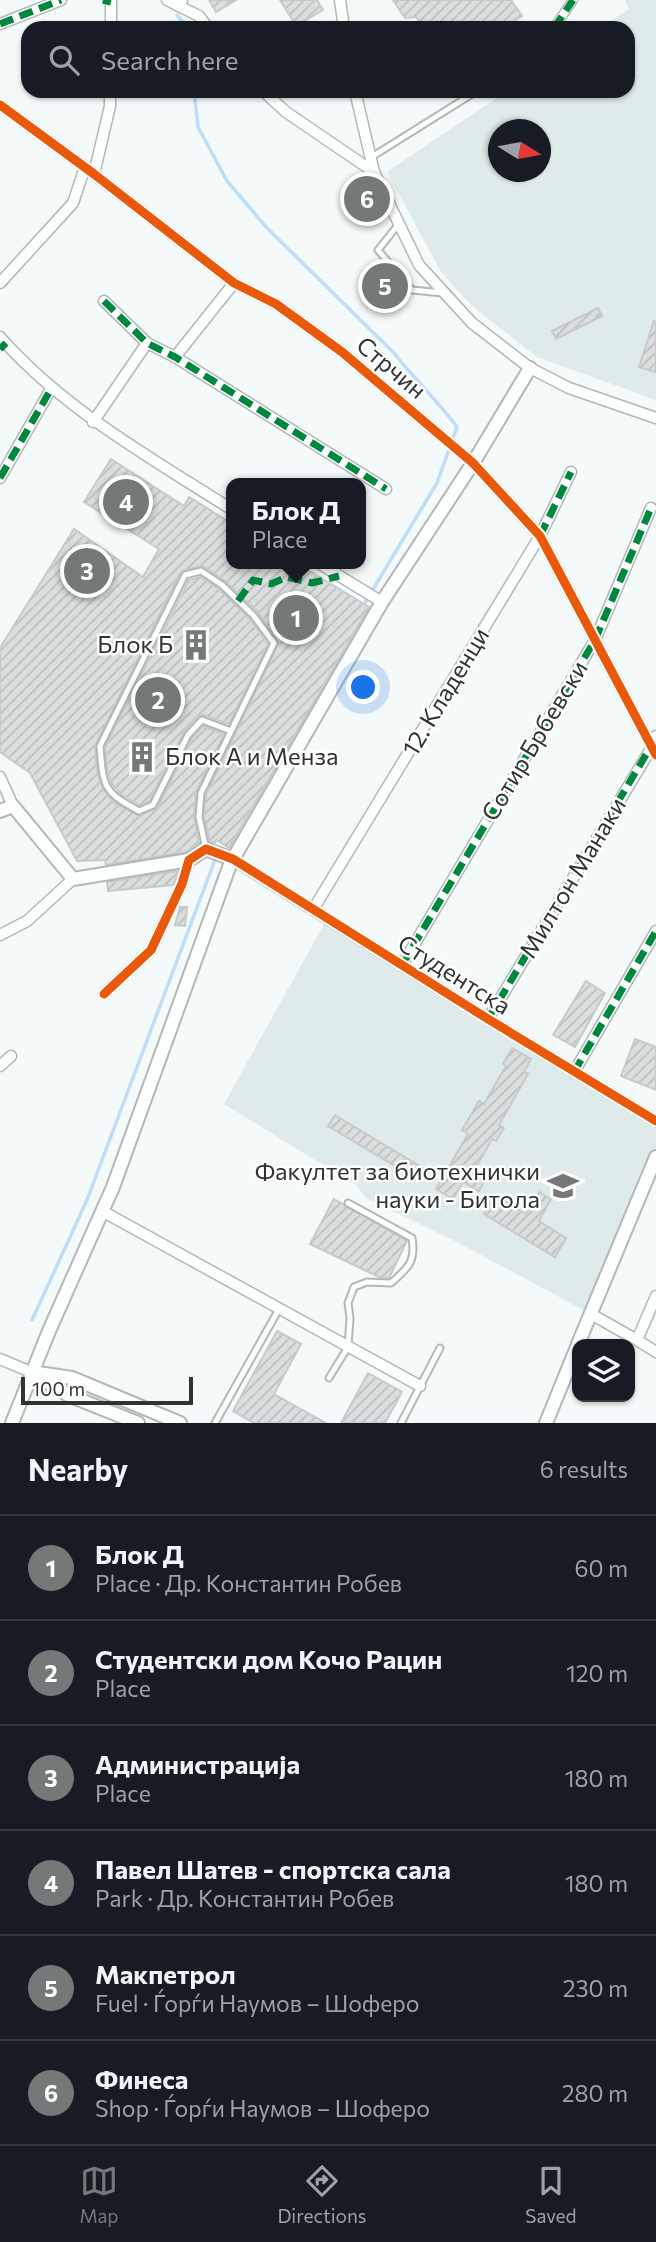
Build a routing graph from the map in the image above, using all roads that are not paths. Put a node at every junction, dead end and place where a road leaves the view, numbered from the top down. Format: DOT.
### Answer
graph roads {
  1 [pos="61,0"];
  2 [pos="111,0"];
  3 [pos="167,0"];
  4 [pos="340,0"];
  5 [pos="573,0"];
  6 [pos="180,3"];
  7 [pos="111,21"];
  8 [pos="202,21"];
  9 [pos="343,21"];
  10 [pos="559,21"];
  11 [pos="0,24"];
  12 [pos="110,98"];
  13 [pos="271,98"];
  14 [pos="357,98"];
  15 [pos="466,98"];
  16 [pos="0,105"];
  17 [pos="370,158"];
  18 [pos="85,167"];
  19 [pos="374,172"];
  20 [pos="94,174"];
  21 [pos="398,225"];
  22 [pos="0,283"];
  23 [pos="233,283"];
  24 [pos="447,294"];
  25 [pos="104,301"];
  26 [pos="2,343"];
  27 [pos="147,343"];
  28 [pos="174,357"];
  29 [pos="530,368"];
  30 [pos="51,389"];
  31 [pos="656,418"];
  32 [pos="93,422"];
  33 [pos="473,463"];
  34 [pos="571,472"];
  35 [pos="0,478"];
  36 [pos="386,489"];
  37 [pos="226,506"];
  38 [pos="650,508"];
  39 [pos="540,536"];
  40 [pos="328,569"];
  41 [pos="382,602"];
  42 [pos="595,640"];
  43 [pos="231,731"];
  44 [pos="656,736"];
  45 [pos="654,751"];
  46 [pos="0,777"];
  47 [pos="6,808"];
  48 [pos="206,849"];
  49 [pos="233,859"];
  50 [pos="189,860"];
  51 [pos="73,879"];
  52 [pos="314,908"];
  53 [pos="656,931"];
  54 [pos="0,935"];
  55 [pos="402,965"];
  56 [pos="104,994"];
  57 [pos="488,1020"];
  58 [pos="11,1056"];
  59 [pos="0,1066"];
  60 [pos="574,1072"];
  61 [pos="656,1121"];
  62 [pos="656,1157"];
  63 [pos="348,1203"];
  64 [pos="102,1211"];
  65 [pos="656,1296"];
  66 [pos="279,1309"];
  67 [pos="591,1314"];
  68 [pos="581,1339"];
  69 [pos="637,1340"];
  70 [pos="348,1347"];
  71 [pos="440,1348"];
  72 [pos="656,1352"];
  73 [pos="0,1359"];
  74 [pos="572,1360"];
  75 [pos="32,1372"];
  76 [pos="330,1378"];
  77 [pos="420,1386"];
  78 [pos="12,1423"];
  79 [pos="138,1423"];
  80 [pos="180,1423"];
  81 [pos="215,1423"];
  82 [pos="401,1423"];
  83 [pos="546,1423"];
  1 -- 11 [label="street"];
  2 -- 7 [label="street"];
  3 -- 6 [label="street"];
  4 -- 9 [label="street"];
  5 -- 10 [label="street"];
  6 -- 8 [label="street"];
  12 -- 20 [label="street"];
  13 -- 19 [label="street"];
  14 -- 17 [label="street"];
  15 -- 17 [label="lane"];
  16 -- 18 [label="street, Стрчин"];
  17 -- 19 [label="street"];
  18 -- 20 [label="street, Стрчин"];
  18 -- 22 [label="street"];
  19 -- 21 [label="street"];
  20 -- 23 [label="street, Стрчин"];
  21 -- 24 [label="street"];
  21 -- 24 [label="lane"];
  23 -- 28 [label="street"];
  23 -- 33 [label="street, Стрчин"];
  24 -- 29 [label="street"];
  25 -- 27 [label="street"];
  26 -- 30 [label="street"];
  27 -- 28 [label="street"];
  27 -- 32 [label="street"];
  28 -- 36 [label="street"];
  29 -- 31 [label="street"];
  29 -- 33 [label="street"];
  30 -- 32 [label="street"];
  30 -- 35 [label="street"];
  32 -- 37 [label="street"];
  33 -- 39 [label="street, Стрчин"];
  33 -- 41 [label="street"];
  34 -- 39 [label="street, 12. Кладенци"];
  38 -- 42 [label="street, Сотир Брбевски"];
  39 -- 42 [label="street, Стрчин"];
  39 -- 52 [label="street, 12. Кладенци"];
  40 -- 41 [label="street"];
  41 -- 49 [label="street"];
  42 -- 45 [label="street, Стрчин"];
  42 -- 55 [label="street, Сотир Брбевски"];
  43 -- 43 [label="lane"];
  43 -- 48 [label="lane"];
  44 -- 45 [label="street, Милтон Манаки"];
  45 -- 57 [label="street, Милтон Манаки"];
  46 -- 47 [label="street"];
  47 -- 51 [label="street"];
  48 -- 49 [label="street"];
  48 -- 50 [label="street"];
  49 -- 52 [label="street, Студентска"];
  49 -- 64 [label="street"];
  50 -- 51 [label="street"];
  50 -- 56 [label="street"];
  51 -- 54 [label="street"];
  52 -- 55 [label="street, Студентска"];
  53 -- 60 [label="street"];
  55 -- 57 [label="street, Студентска"];
  57 -- 60 [label="street, Студентска"];
  58 -- 59 [label="street"];
  60 -- 61 [label="street, Студентска"];
  62 -- 67 [label="street"];
  63 -- 70 [label="lane"];
  64 -- 66 [label="street"];
  64 -- 75 [label="street"];
  65 -- 69 [label="street"];
  66 -- 70 [label="street"];
  66 -- 81 [label="lane"];
  67 -- 68 [label="street"];
  67 -- 69 [label="street"];
  69 -- 72 [label="street"];
  70 -- 76 [label="lane"];
  70 -- 77 [label="street"];
  71 -- 77 [label="lane"];
  73 -- 75 [label="street"];
  74 -- 83 [label="street"];
  75 -- 78 [label="street"];
  75 -- 79 [label="street"];
  75 -- 80 [label="street"];
  77 -- 82 [label="lane"];
}
